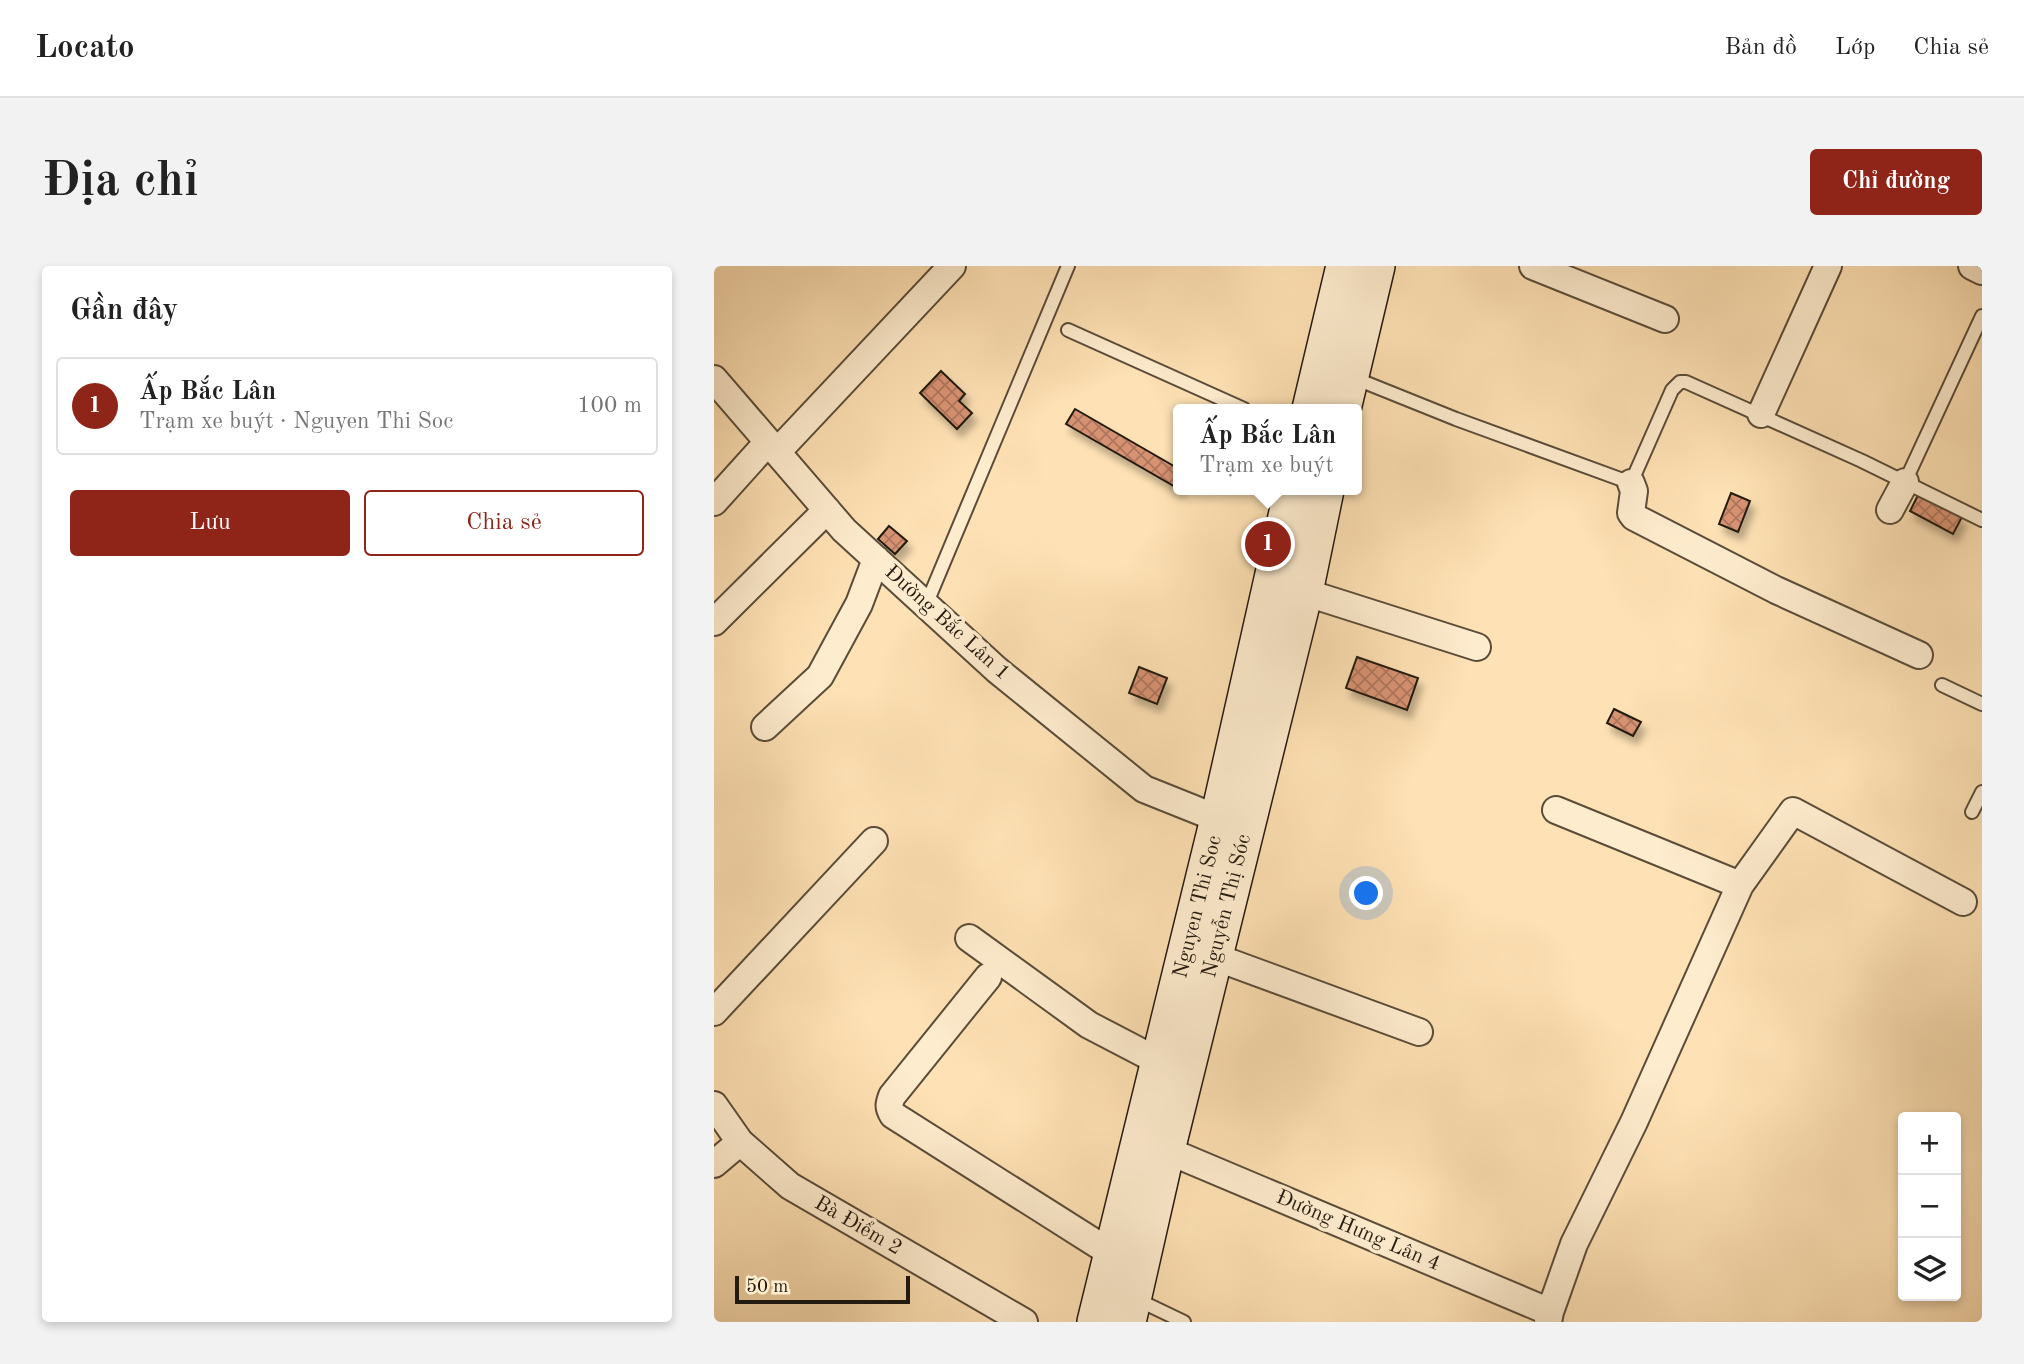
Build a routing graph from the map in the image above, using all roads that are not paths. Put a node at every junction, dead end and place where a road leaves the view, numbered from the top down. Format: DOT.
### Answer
graph roads {
  1 [pos="952,266"];
  2 [pos="1068,266"];
  3 [pos="1345,266"];
  4 [pos="1376,266"];
  5 [pos="1533,266"];
  6 [pos="1828,266"];
  7 [pos="1972,266"];
  8 [pos="1982,271"];
  9 [pos="1982,316"];
  10 [pos="1665,319"];
  11 [pos="1069,330"];
  12 [pos="714,379"];
  13 [pos="1338,383"];
  14 [pos="1233,404"];
  15 [pos="1316,404"];
  16 [pos="1761,414"];
  17 [pos="772,447"];
  18 [pos="1905,482"];
  19 [pos="1630,483"];
  20 [pos="1292,495"];
  21 [pos="1324,495"];
  22 [pos="714,502"];
  23 [pos="1890,509"];
  24 [pos="827,510"];
  25 [pos="1982,520"];
  26 [pos="876,559"];
  27 [pos="1304,592"];
  28 [pos="926,605"];
  29 [pos="714,622"];
  30 [pos="1477,647"];
  31 [pos="1919,655"];
  32 [pos="1942,685"];
  33 [pos="1982,704"];
  34 [pos="765,727"];
  35 [pos="1982,792"];
  36 [pos="1556,810"];
  37 [pos="1972,812"];
  38 [pos="1219,819"];
  39 [pos="874,841"];
  40 [pos="1740,885"];
  41 [pos="1963,901"];
  42 [pos="968,938"];
  43 [pos="1215,957"];
  44 [pos="988,977"];
  45 [pos="714,1012"];
  46 [pos="1419,1032"];
  47 [pos="1160,1062"];
  48 [pos="714,1105"];
  49 [pos="740,1142"];
  50 [pos="1167,1150"];
  51 [pos="714,1164"];
  52 [pos="1111,1253"];
  53 [pos="1130,1310"];
  54 [pos="1549,1317"];
  55 [pos="1024,1322"];
  56 [pos="1096,1322"];
  57 [pos="1184,1322"];
  1 -- 17 [label="street"];
  2 -- 28 [label="lane"];
  3 -- 13 [label="main road"];
  4 -- 13 [label="main road"];
  5 -- 10 [label="street"];
  6 -- 16 [label="street"];
  7 -- 8 [label="street"];
  9 -- 18 [label="lane"];
  11 -- 14 [label="lane"];
  12 -- 17 [label="street, Đường Bắc Lân 1"];
  13 -- 15 [label="main road"];
  13 -- 19 [label="lane"];
  16 -- 18 [label="lane"];
  16 -- 19 [label="lane"];
  17 -- 22 [label="street"];
  17 -- 24 [label="street, Đường Bắc Lân 1"];
  18 -- 23 [label="street"];
  18 -- 25 [label="lane"];
  19 -- 31 [label="street"];
  20 -- 38 [label="main road, Nguyen Thi Soc"];
  21 -- 27 [label="main road, Nguyễn Thị Sóc"];
  24 -- 26 [label="street, Đường Bắc Lân 1"];
  24 -- 29 [label="street"];
  26 -- 28 [label="street, Đường Bắc Lân 1"];
  26 -- 34 [label="street"];
  27 -- 30 [label="street"];
  27 -- 43 [label="main road, Nguyễn Thị Sóc"];
  28 -- 38 [label="street, Đường Bắc Lân 1"];
  32 -- 33 [label="lane"];
  35 -- 37 [label="lane"];
  36 -- 40 [label="street"];
  38 -- 47 [label="main road, Nguyen Thi Soc"];
  39 -- 45 [label="street"];
  40 -- 41 [label="street"];
  40 -- 54 [label="street"];
  42 -- 47 [label="street"];
  43 -- 46 [label="street"];
  43 -- 50 [label="main road, Nguyễn Thị Sóc"];
  44 -- 52 [label="street"];
  47 -- 52 [label="main road, Nguyen Thi Soc"];
  48 -- 49 [label="street, Bà Điểm 2"];
  49 -- 51 [label="street"];
  49 -- 55 [label="street, Bà Điểm 2"];
  50 -- 53 [label="main road, Nguyễn Thị Sóc"];
  50 -- 54 [label="street, Đường Hưng Lân 4"];
  52 -- 56 [label="main road, Nguyen Thi Soc"];
  53 -- 57 [label="lane"];
}
